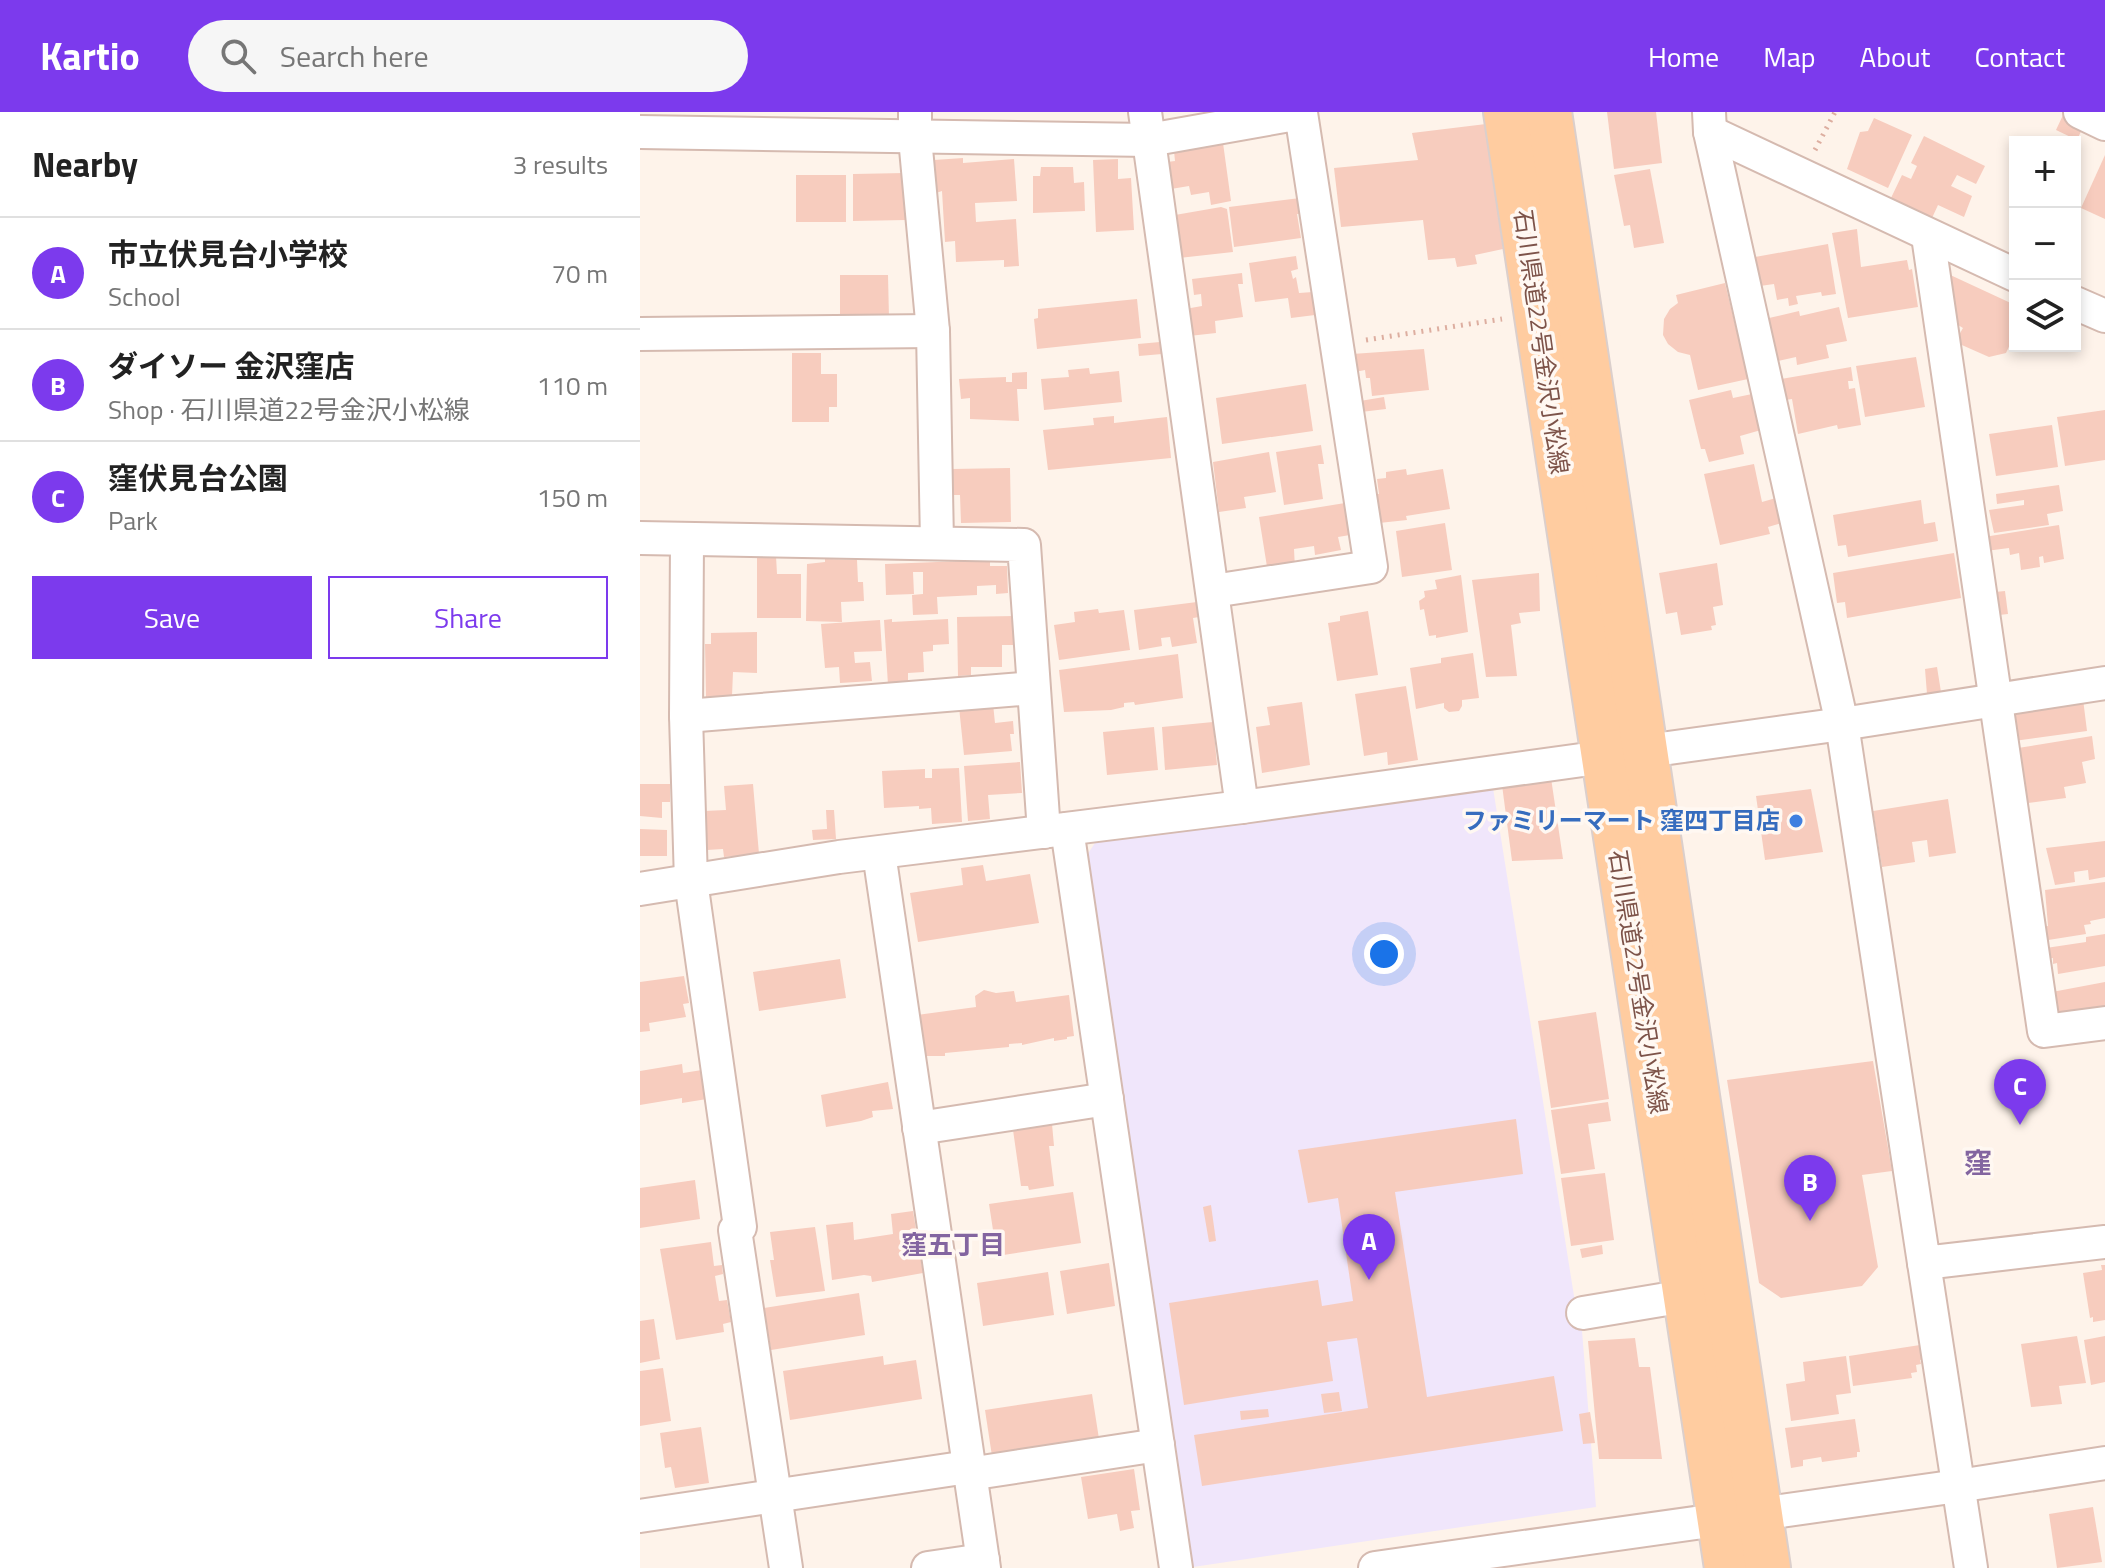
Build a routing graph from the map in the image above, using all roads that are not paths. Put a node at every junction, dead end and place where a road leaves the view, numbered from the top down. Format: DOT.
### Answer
graph roads {
  1 [pos="1506,112"];
  2 [pos="1549,112"];
  3 [pos="2080,112"];
  4 [pos="1710,122"];
  5 [pos="2105,124"];
  6 [pos="915,125"];
  7 [pos="1147,126"];
  8 [pos="640,132"];
  9 [pos="1928,236"];
  10 [pos="2009,272"];
  11 [pos="2081,306"];
  12 [pos="2105,316"];
  13 [pos="933,331"];
  14 [pos="640,334"];
  15 [pos="640,538"];
  16 [pos="687,539"];
  17 [pos="937,543"];
  18 [pos="1213,591"];
  19 [pos="2105,683"];
  20 [pos="1033,688"];
  21 [pos="1996,700"];
  22 [pos="686,716"];
  23 [pos="1842,724"];
  24 [pos="1625,754"];
  25 [pos="1242,807"];
  26 [pos="1055,830"];
  27 [pos="879,853"];
  28 [pos="691,881"];
  29 [pos="640,889"];
  30 [pos="2105,1023"];
  31 [pos="1107,1099"];
  32 [pos="919,1128"];
  33 [pos="2105,1242"];
  34 [pos="1924,1263"];
  35 [pos="1685,1296"];
  36 [pos="1583,1313"];
  37 [pos="1158,1445"];
  38 [pos="2105,1463"];
  39 [pos="969,1471"];
  40 [pos="1958,1486"];
  41 [pos="775,1496"];
  42 [pos="1739,1515"];
  43 [pos="640,1516"];
  44 [pos="1524,1557"];
  45 [pos="983,1564"];
  46 [pos="786,1568"];
  47 [pos="928,1568"];
  48 [pos="1176,1568"];
  49 [pos="1375,1568"];
  50 [pos="1727,1568"];
  51 [pos="1768,1568"];
  52 [pos="1971,1568"];
  1 -- 24 [label="main road, 石川県道22号金沢小松線"];
  2 -- 24 [label="main road, 石川県道22号金沢小松線"];
  3 -- 5 [label="street"];
  4 -- 9 [label="street"];
  4 -- 23 [label="street"];
  6 -- 7 [label="street"];
  6 -- 8 [label="street"];
  6 -- 13 [label="street"];
  7 -- 18 [label="street"];
  7 -- 18 [label="street"];
  9 -- 10 [label="street"];
  9 -- 21 [label="street"];
  11 -- 12 [label="street"];
  13 -- 14 [label="street"];
  13 -- 17 [label="street"];
  15 -- 16 [label="street"];
  16 -- 17 [label="street"];
  16 -- 22 [label="street"];
  17 -- 20 [label="street"];
  18 -- 25 [label="street"];
  19 -- 21 [label="street"];
  20 -- 22 [label="street"];
  20 -- 26 [label="street"];
  21 -- 23 [label="street"];
  21 -- 30 [label="street"];
  22 -- 28 [label="street"];
  23 -- 24 [label="street"];
  23 -- 34 [label="street"];
  24 -- 25 [label="street"];
  24 -- 35 [label="main road, 石川県道22号金沢小松線"];
  24 -- 42 [label="main road, 石川県道22号金沢小松線"];
  25 -- 26 [label="street"];
  26 -- 27 [label="street"];
  26 -- 31 [label="street"];
  27 -- 28 [label="street"];
  27 -- 32 [label="street"];
  28 -- 29 [label="street"];
  28 -- 41 [label="street"];
  31 -- 32 [label="street"];
  31 -- 37 [label="street"];
  32 -- 39 [label="street"];
  33 -- 34 [label="street"];
  34 -- 40 [label="street"];
  35 -- 36 [label="street"];
  35 -- 42 [label="main road, 石川県道22号金沢小松線"];
  37 -- 39 [label="street"];
  37 -- 48 [label="street"];
  38 -- 40 [label="street"];
  39 -- 41 [label="street"];
  39 -- 45 [label="street"];
  40 -- 42 [label="street"];
  40 -- 52 [label="street"];
  41 -- 43 [label="street"];
  41 -- 46 [label="street"];
  42 -- 44 [label="street"];
  42 -- 50 [label="main road, 石川県道22号金沢小松線"];
  42 -- 51 [label="main road, 石川県道22号金沢小松線"];
  44 -- 49 [label="street"];
  45 -- 47 [label="street"];
}
